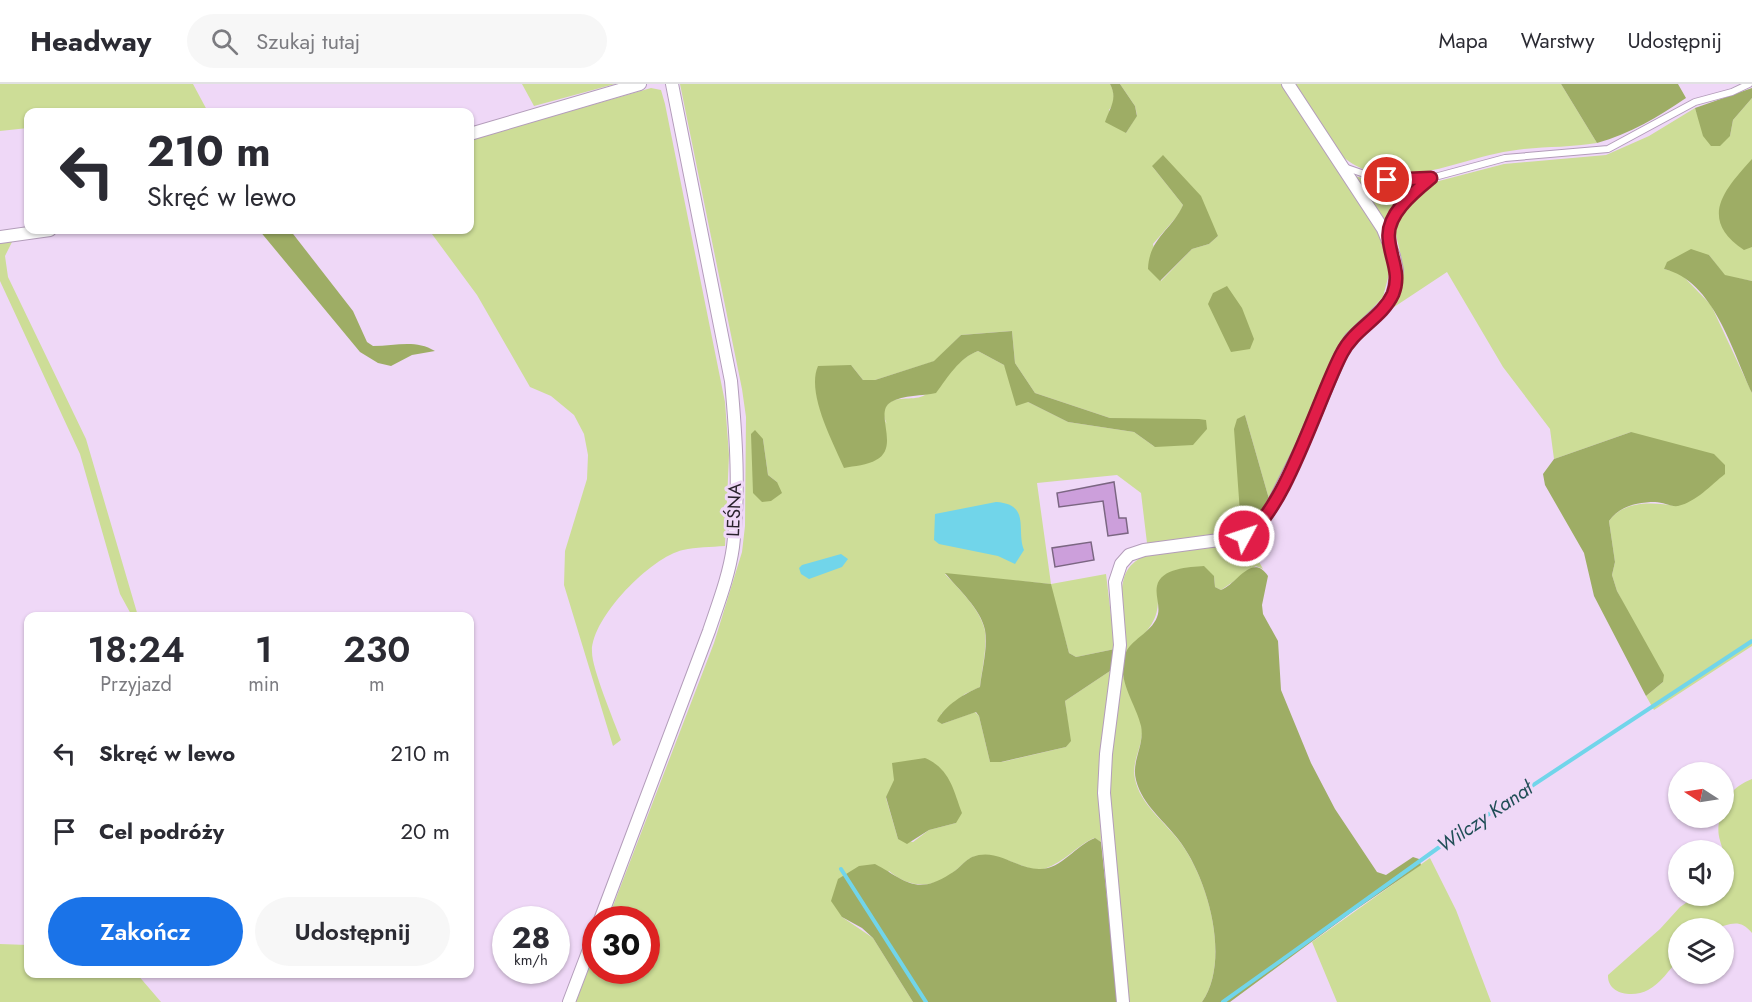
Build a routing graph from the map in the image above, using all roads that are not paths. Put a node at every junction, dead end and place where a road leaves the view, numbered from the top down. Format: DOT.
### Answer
graph roads {
  1 [pos="672,84"];
  2 [pos="1288,84"];
  3 [pos="1749,84"];
  4 [pos="634,85"];
  5 [pos="474,133"];
  6 [pos="1341,164"];
  7 [pos="1431,178"];
  8 [pos="24,234"];
  9 [pos="0,237"];
  10 [pos="1388,239"];
  11 [pos="605,906"];
  12 [pos="582,968"];
  13 [pos="569,1002"];
  14 [pos="1123,1002"];
  1 -- 11 [label="street, LEŚNA"];
  2 -- 6 [label="street"];
  3 -- 7 [label="lane"];
  4 -- 5 [label="street"];
  6 -- 7 [label="lane"];
  6 -- 10 [label="street"];
  7 -- 10 [label="lane"];
  8 -- 9 [label="street"];
  10 -- 14 [label="street"];
  12 -- 13 [label="street"];
}
